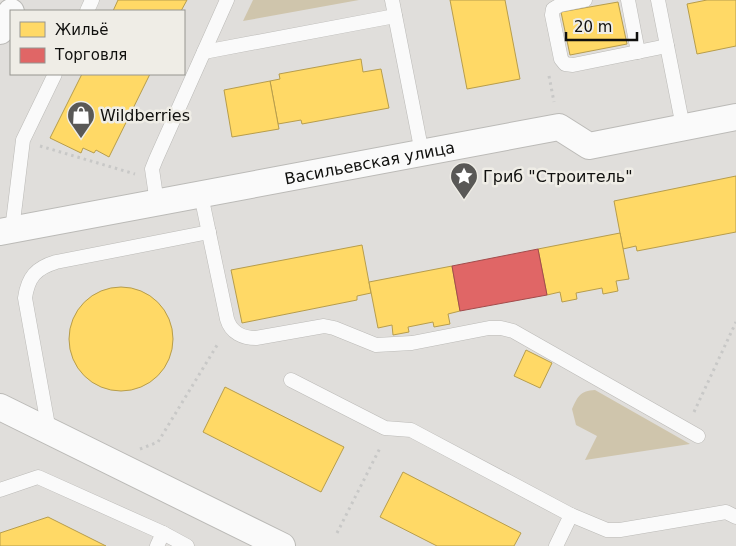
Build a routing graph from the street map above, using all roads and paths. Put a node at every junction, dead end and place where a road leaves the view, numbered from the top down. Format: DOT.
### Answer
graph roads {
  1 [pos="227,0"];
  2 [pos="392,0"];
  3 [pos="585,0"];
  4 [pos="628,0"];
  5 [pos="658,0"];
  6 [pos="10,14"];
  7 [pos="395,16"];
  8 [pos="0,31"];
  9 [pos="667,46"];
  10 [pos="204,52"];
  11 [pos="638,52"];
  12 [pos="55,75"];
  13 [pos="736,117"];
  14 [pos="683,127"];
  15 [pos="23,140"];
  16 [pos="422,153"];
  17 [pos="155,191"];
  18 [pos="201,195"];
  19 [pos="6,231"];
  20 [pos="209,232"];
  21 [pos="736,322"];
  22 [pos="229,325"];
  23 [pos="291,380"];
  24 [pos="0,407"];
  25 [pos="49,431"];
  26 [pos="692,433"];
  27 [pos="385,438"];
  28 [pos="158,442"];
  29 [pos="0,490"];
  30 [pos="571,515"];
  31 [pos="736,517"];
  32 [pos="337,533"];
  33 [pos="160,540"];
  34 [pos="187,546"];
  35 [pos="282,546"];
  36 [pos="556,546"];
  1 -- 10 [label="lane"];
  2 -- 7 [label="lane"];
  3 -- 11 [label="lane"];
  4 -- 11 [label="lane"];
  5 -- 9 [label="lane"];
  6 -- 8 [label="street"];
  7 -- 10 [label="lane"];
  7 -- 16 [label="lane"];
  9 -- 11 [label="lane"];
  9 -- 14 [label="lane"];
  10 -- 17 [label="lane"];
  12 -- 15 [label="lane"];
  13 -- 14 [label="street, Васильевская улица"];
  14 -- 16 [label="street, Васильевская улица"];
  15 -- 17 [label="path"];
  15 -- 19 [label="lane"];
  16 -- 18 [label="street, Васильевская улица"];
  17 -- 18 [label="street, Васильевская улица"];
  17 -- 19 [label="street, Васильевская улица"];
  18 -- 20 [label="lane"];
  20 -- 22 [label="lane"];
  20 -- 25 [label="lane"];
  21 -- 26 [label="path"];
  22 -- 26 [label="lane"];
  22 -- 28 [label="path"];
  23 -- 30 [label="lane"];
  24 -- 25 [label="street"];
  25 -- 35 [label="street"];
  27 -- 32 [label="path"];
  29 -- 33 [label="lane"];
  30 -- 31 [label="lane"];
  30 -- 36 [label="lane"];
  33 -- 34 [label="lane"];
}
